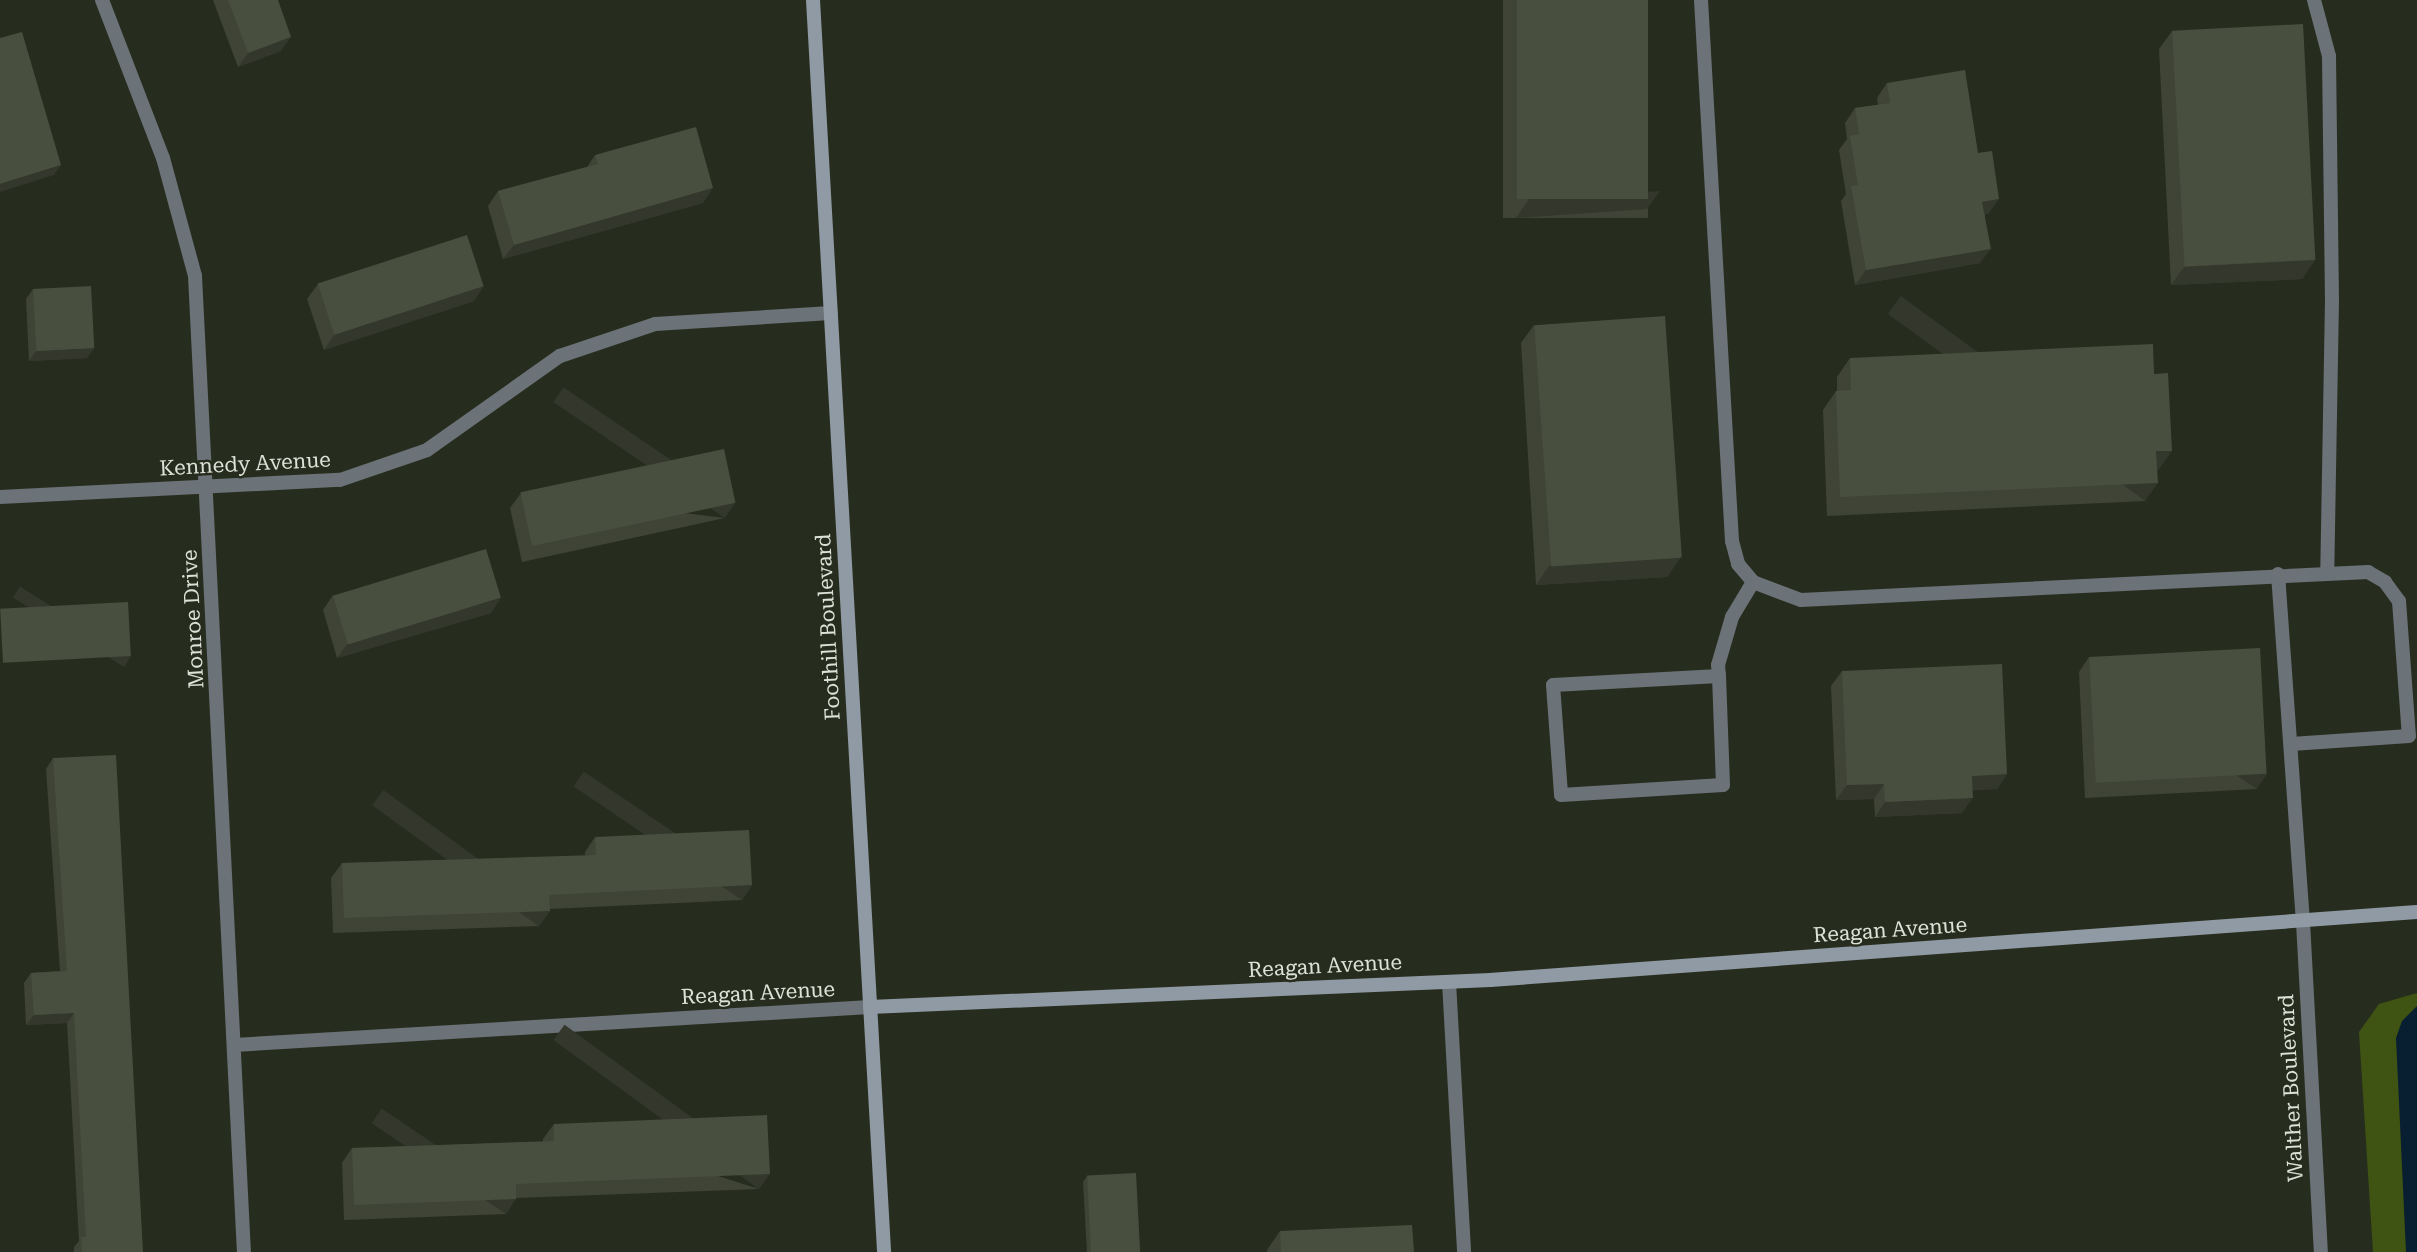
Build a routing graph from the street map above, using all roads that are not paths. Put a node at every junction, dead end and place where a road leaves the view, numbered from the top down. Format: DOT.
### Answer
graph roads {
  1 [pos="102,0"];
  2 [pos="813,0"];
  3 [pos="1702,0"];
  4 [pos="2314,0"];
  5 [pos="831,313"];
  6 [pos="208,489"];
  7 [pos="0,497"];
  8 [pos="2327,573"];
  9 [pos="2278,574"];
  10 [pos="1753,582"];
  11 [pos="1718,676"];
  12 [pos="2291,744"];
  13 [pos="2417,912"];
  14 [pos="2302,922"];
  15 [pos="1448,982"];
  16 [pos="870,1007"];
  17 [pos="234,1045"];
  18 [pos="244,1252"];
  19 [pos="884,1252"];
  20 [pos="1464,1252"];
  21 [pos="2321,1252"];
  1 -- 6 [label="street, Monroe Drive"];
  2 -- 5 [label="street, Foothill Boulevard"];
  3 -- 10 [label="street"];
  4 -- 8 [label="street"];
  5 -- 6 [label="street, Kennedy Avenue"];
  5 -- 16 [label="street, Foothill Boulevard"];
  6 -- 7 [label="street, Kennedy Avenue"];
  6 -- 17 [label="street, Monroe Drive"];
  8 -- 9 [label="street"];
  8 -- 12 [label="street"];
  9 -- 10 [label="street"];
  9 -- 12 [label="street, Walther Boulevard"];
  10 -- 11 [label="street"];
  11 -- 11 [label="street"];
  12 -- 14 [label="street, Walther Boulevard"];
  13 -- 14 [label="street, Reagan Avenue"];
  14 -- 15 [label="street, Reagan Avenue"];
  14 -- 21 [label="street, Walther Boulevard"];
  15 -- 16 [label="street, Reagan Avenue"];
  15 -- 20 [label="street"];
  16 -- 17 [label="street, Reagan Avenue"];
  16 -- 19 [label="street, Foothill Boulevard"];
  17 -- 18 [label="street, Monroe Drive"];
}
